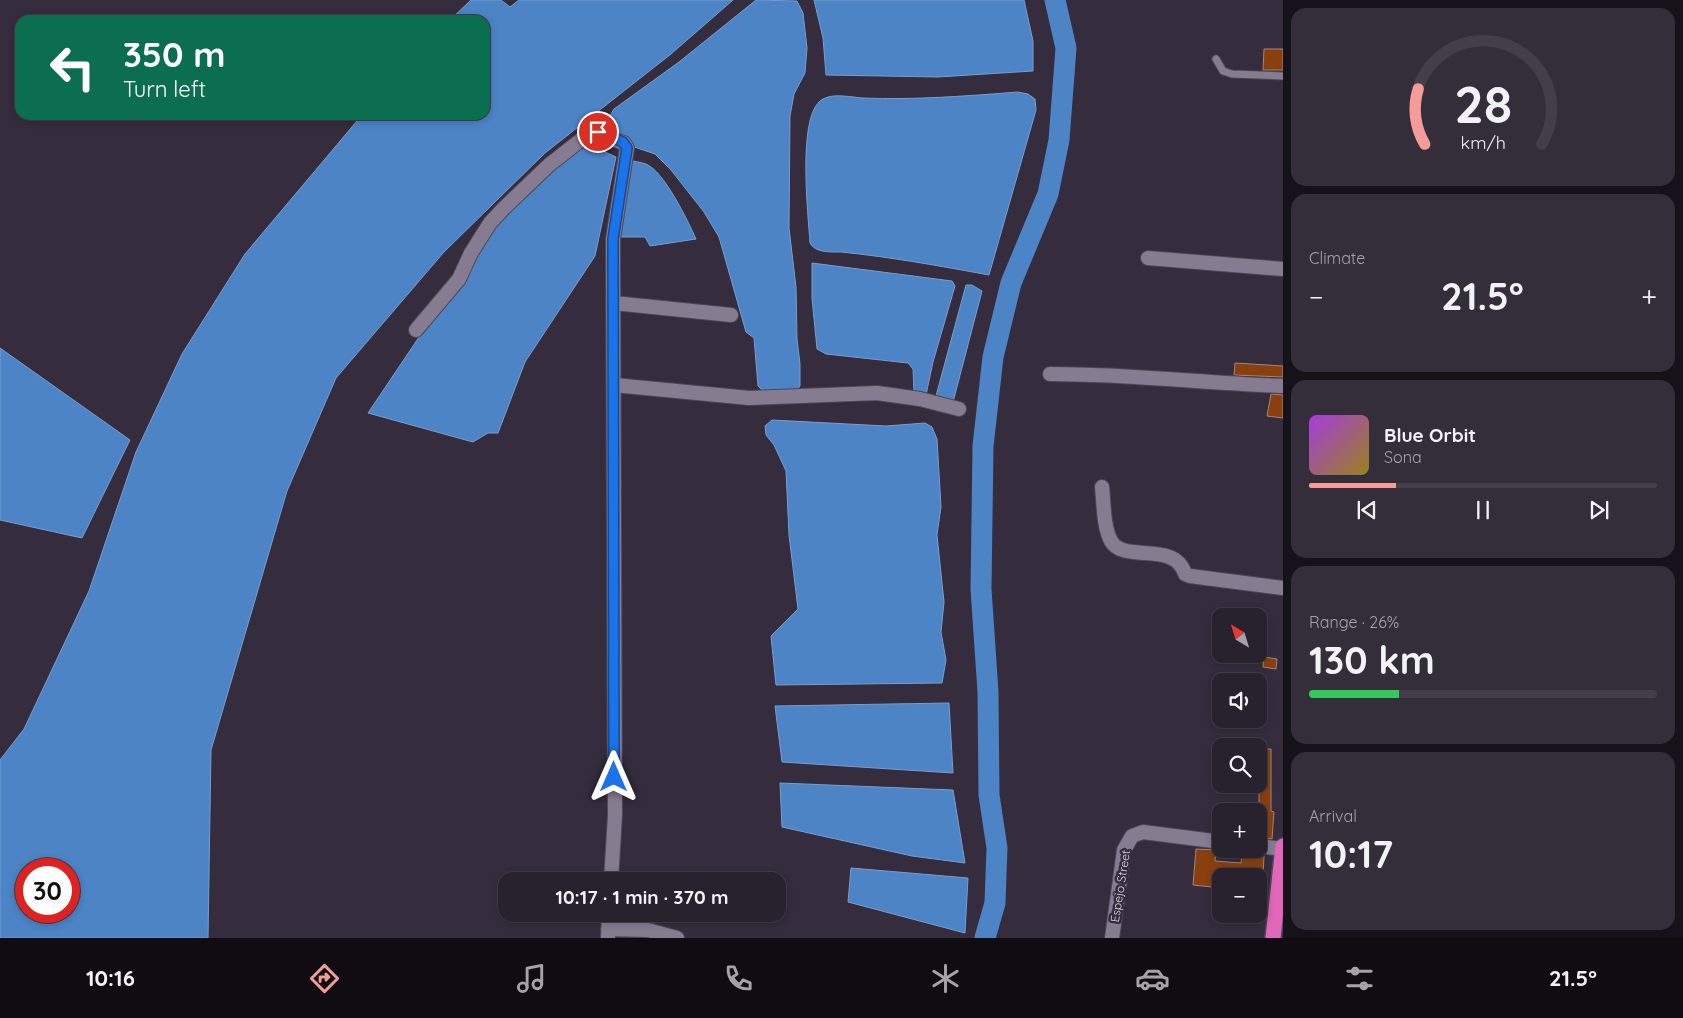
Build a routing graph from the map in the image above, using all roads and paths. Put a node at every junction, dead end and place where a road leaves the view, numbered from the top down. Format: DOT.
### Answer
graph roads {
  1 [pos="1216,59"];
  2 [pos="1283,76"];
  3 [pos="1148,258"];
  4 [pos="1283,269"];
  5 [pos="614,303"];
  6 [pos="731,315"];
  7 [pos="416,330"];
  8 [pos="1050,374"];
  9 [pos="614,384"];
  10 [pos="1283,386"];
  11 [pos="959,409"];
  12 [pos="1102,487"];
  13 [pos="1283,588"];
  14 [pos="1212,841"];
  15 [pos="1267,846"];
  16 [pos="1283,847"];
  17 [pos="612,872"];
  18 [pos="608,933"];
  19 [pos="677,938"];
  20 [pos="1112,938"];
  21 [pos="1272,938"];
  1 -- 2 [label="lane"];
  3 -- 4 [label="street"];
  5 -- 6 [label="street"];
  5 -- 7 [label="street"];
  5 -- 9 [label="street"];
  8 -- 10 [label="street"];
  9 -- 11 [label="street"];
  9 -- 17 [label="street"];
  12 -- 13 [label="street"];
  14 -- 20 [label="street, Espejo Street"];
  15 -- 16 [label="street"];
  16 -- 21 [label="highway"];
  18 -- 19 [label="street"];
}
